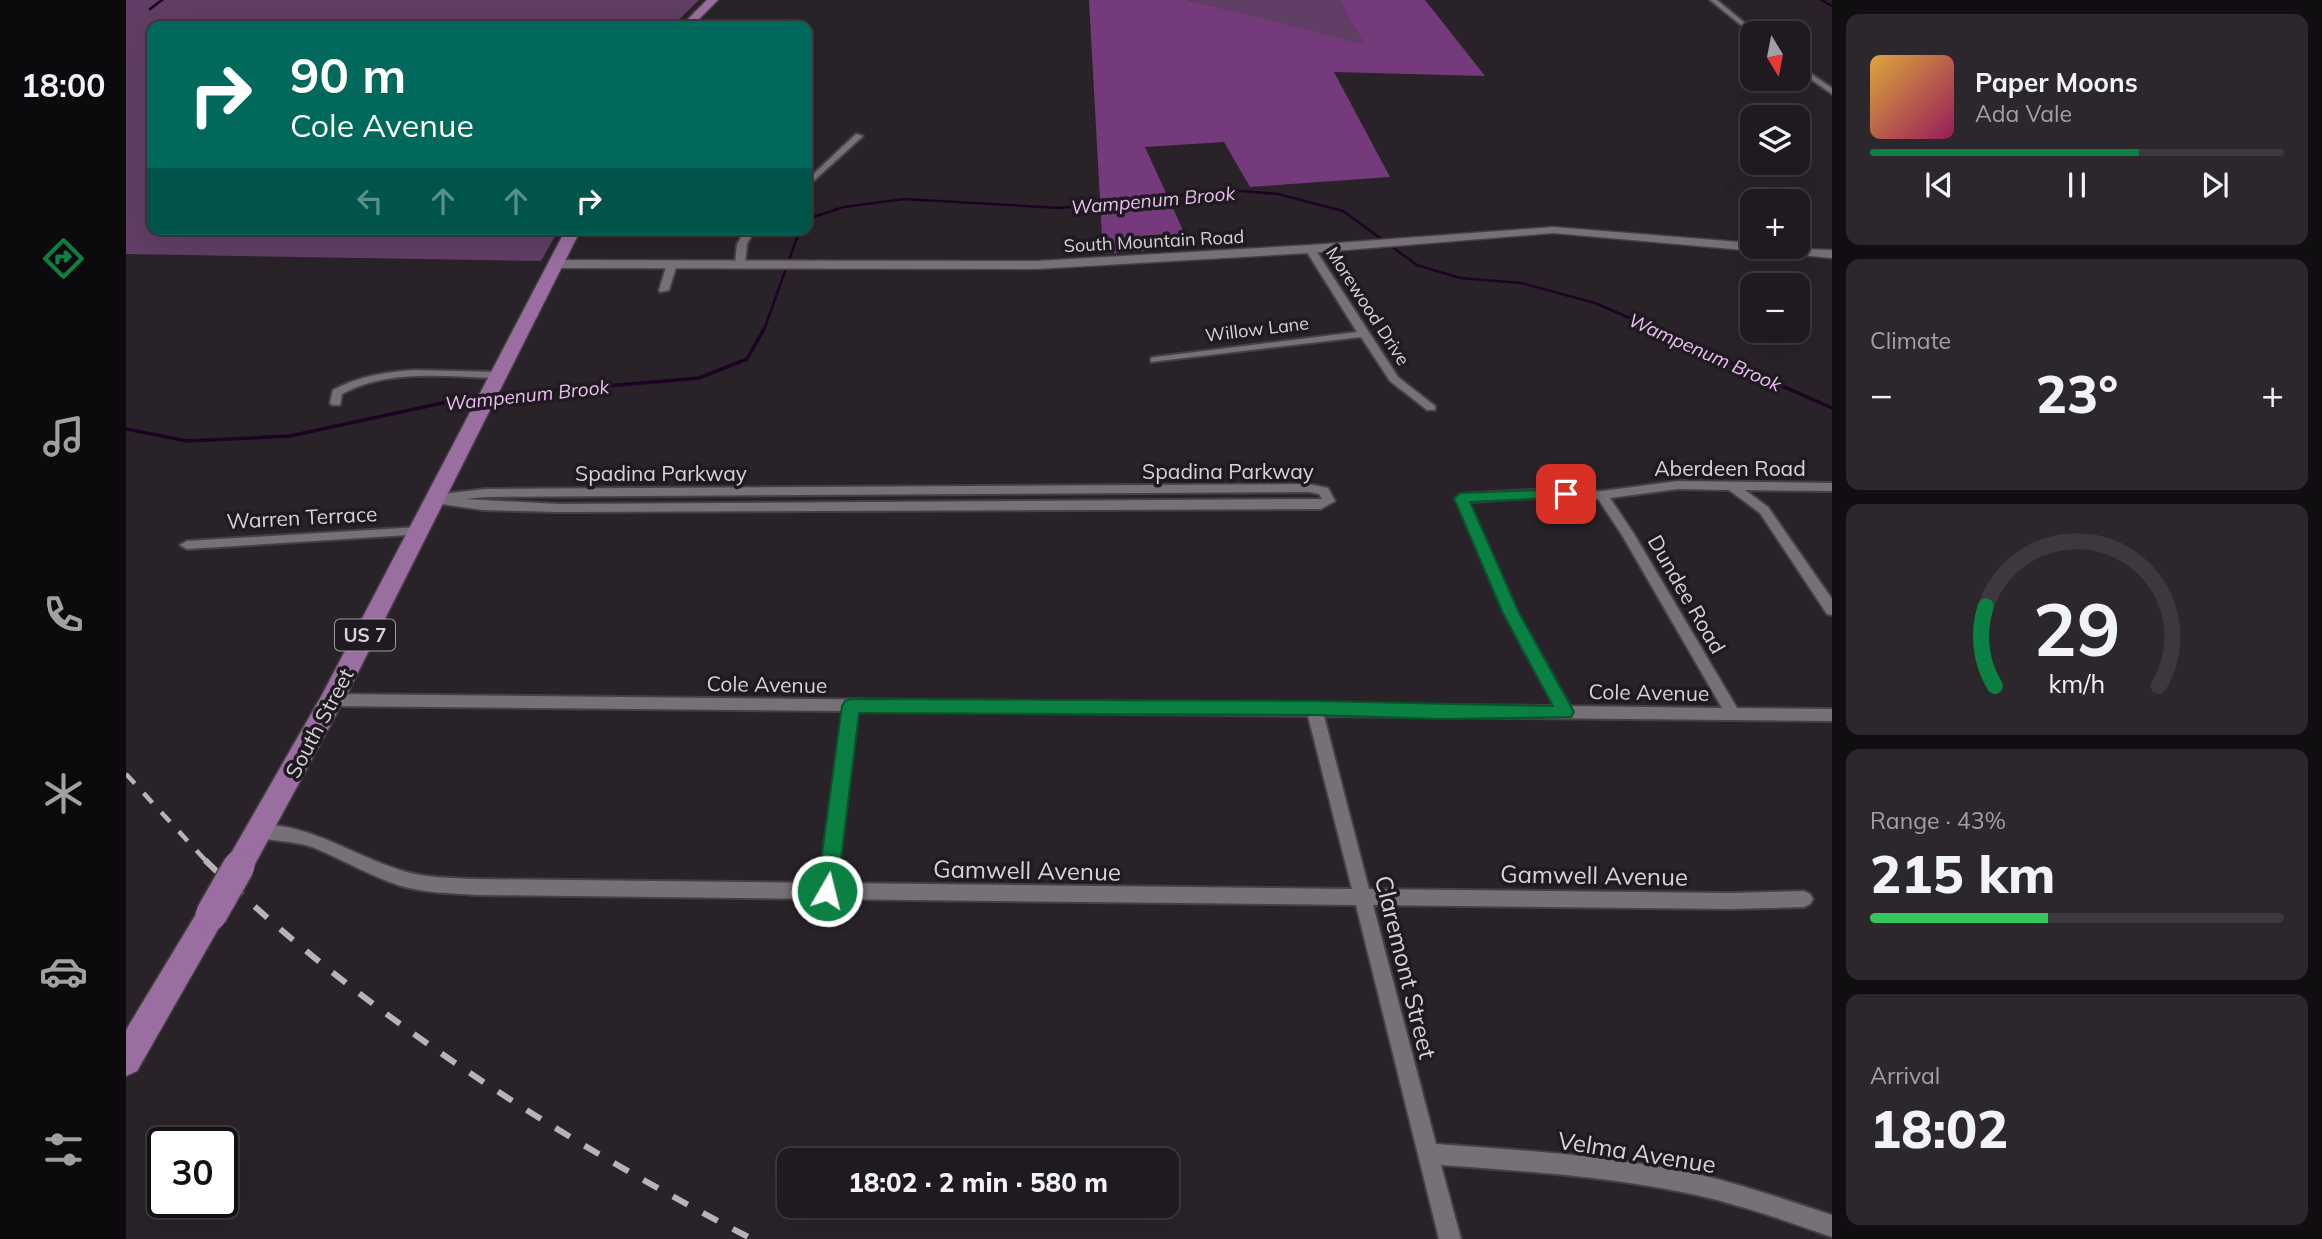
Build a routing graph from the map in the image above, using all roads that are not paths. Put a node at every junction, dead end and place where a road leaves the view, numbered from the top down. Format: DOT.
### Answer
graph roads {
  1 [pos="713,0"];
  2 [pos="1713,0"];
  3 [pos="691,21"];
  4 [pos="1740,22"];
  5 [pos="1810,76"];
  6 [pos="1832,92"];
  7 [pos="859,136"];
  8 [pos="812,179"];
  9 [pos="571,235"];
  10 [pos="747,235"];
  11 [pos="1740,246"];
  12 [pos="1310,249"];
  13 [pos="1810,252"];
  14 [pos="1832,254"];
  15 [pos="557,264"];
  16 [pos="672,264"];
  17 [pos="740,264"];
  18 [pos="664,290"];
  19 [pos="1363,334"];
  20 [pos="1155,360"];
  21 [pos="491,389"];
  22 [pos="336,403"];
  23 [pos="1431,408"];
  24 [pos="1733,487"];
  25 [pos="1832,487"];
  26 [pos="906,491"];
  27 [pos="697,493"];
  28 [pos="1602,495"];
  29 [pos="434,499"];
  30 [pos="903,507"];
  31 [pos="691,508"];
  32 [pos="419,531"];
  33 [pos="187,545"];
  34 [pos="1832,610"];
  35 [pos="332,700"];
  36 [pos="851,706"];
  37 [pos="1314,708"];
  38 [pos="1565,712"];
  39 [pos="1733,714"];
  40 [pos="1832,715"];
  41 [pos="260,831"];
  42 [pos="827,891"];
  43 [pos="1362,897"];
  44 [pos="1804,899"];
  45 [pos="126,1060"];
  46 [pos="1430,1154"];
  47 [pos="1832,1226"];
  48 [pos="1450,1239"];
  1 -- 3 [label="highway"];
  2 -- 4 [label="street"];
  5 -- 6 [label="street"];
  7 -- 8 [label="street"];
  9 -- 15 [label="highway, South Street / US 7"];
  10 -- 17 [label="street"];
  11 -- 12 [label="street, South Mountain Road"];
  12 -- 17 [label="street, South Mountain Road"];
  12 -- 19 [label="street, Morewood Drive"];
  13 -- 14 [label="street, South Mountain Road"];
  15 -- 16 [label="street, South Mountain Road"];
  15 -- 21 [label="highway, South Street / US 7"];
  16 -- 17 [label="street, South Mountain Road"];
  16 -- 18 [label="street"];
  19 -- 20 [label="street, Willow Lane"];
  19 -- 23 [label="street, Morewood Drive"];
  21 -- 22 [label="street"];
  21 -- 29 [label="highway, South Street / US 7"];
  24 -- 25 [label="street, Aberdeen Road"];
  24 -- 28 [label="street, Aberdeen Road"];
  24 -- 34 [label="street"];
  26 -- 27 [label="street, Spadina Parkway"];
  26 -- 30 [label="street"];
  26 -- 30 [label="street, Spadina Parkway"];
  27 -- 29 [label="street, Spadina Parkway"];
  27 -- 31 [label="street"];
  28 -- 38 [label="street, Aberdeen Road"];
  28 -- 39 [label="street, Dundee Road"];
  29 -- 31 [label="street, Spadina Parkway"];
  29 -- 32 [label="highway, South Street / US 7"];
  30 -- 31 [label="street, Spadina Parkway"];
  32 -- 33 [label="street, Warren Terrace"];
  32 -- 35 [label="highway, South Street / US 7"];
  35 -- 36 [label="street, Cole Avenue"];
  35 -- 41 [label="highway, South Street / US 7"];
  36 -- 37 [label="street, Cole Avenue"];
  36 -- 42 [label="street"];
  37 -- 38 [label="street, Cole Avenue"];
  37 -- 43 [label="street, Claremont Street"];
  38 -- 39 [label="street, Cole Avenue"];
  39 -- 40 [label="street, Cole Avenue"];
  41 -- 42 [label="street, Gamwell Avenue"];
  41 -- 45 [label="highway, South Street / US 7, bridge"];
  42 -- 43 [label="street, Gamwell Avenue"];
  43 -- 44 [label="street, Gamwell Avenue"];
  43 -- 46 [label="street, Claremont Street"];
  46 -- 47 [label="street, Velma Avenue"];
  46 -- 48 [label="street, Claremont Street"];
}
